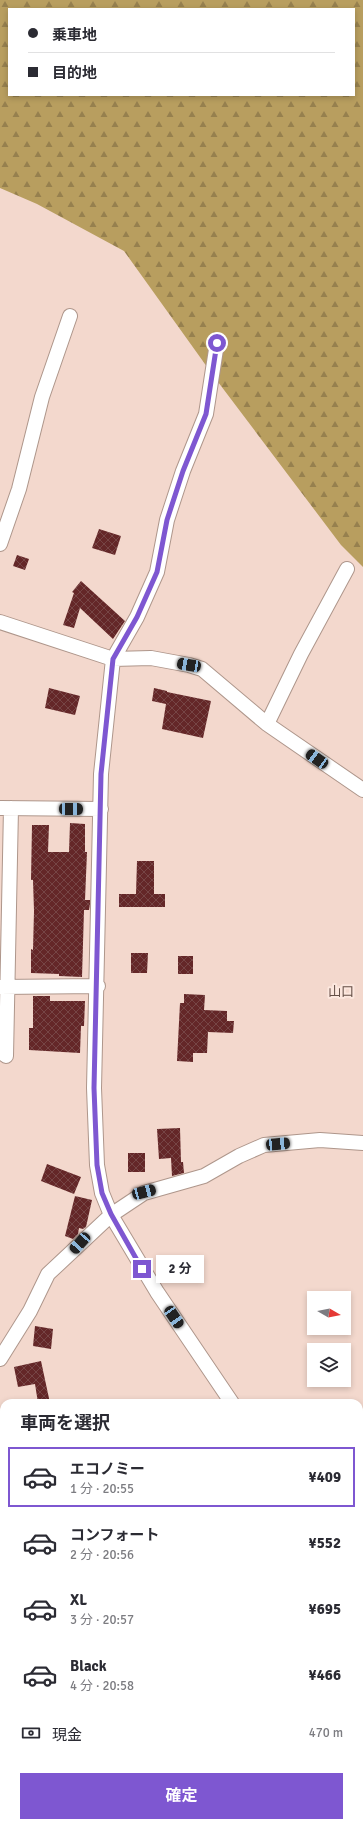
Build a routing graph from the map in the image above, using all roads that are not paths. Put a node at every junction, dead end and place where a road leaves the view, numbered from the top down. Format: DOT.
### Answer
graph roads {
  1 [pos="70,316"];
  2 [pos="217,343"];
  3 [pos="0,544"];
  4 [pos="347,569"];
  5 [pos="0,622"];
  6 [pos="113,659"];
  7 [pos="267,724"];
  8 [pos="363,790"];
  9 [pos="6,808"];
  10 [pos="101,809"];
  11 [pos="98,986"];
  12 [pos="3,987"];
  13 [pos="6,1056"];
  14 [pos="363,1143"];
  15 [pos="111,1214"];
  16 [pos="0,1359"];
  17 [pos="229,1399"];
  1 -- 3 [label="street"];
  2 -- 6 [label="street"];
  4 -- 7 [label="street"];
  5 -- 6 [label="street"];
  6 -- 7 [label="street"];
  6 -- 10 [label="street"];
  7 -- 8 [label="street"];
  9 -- 10 [label="street"];
  9 -- 12 [label="street"];
  10 -- 11 [label="street"];
  11 -- 12 [label="street"];
  11 -- 15 [label="street"];
  12 -- 13 [label="street"];
  14 -- 15 [label="street"];
  15 -- 16 [label="street"];
  15 -- 17 [label="street"];
}
